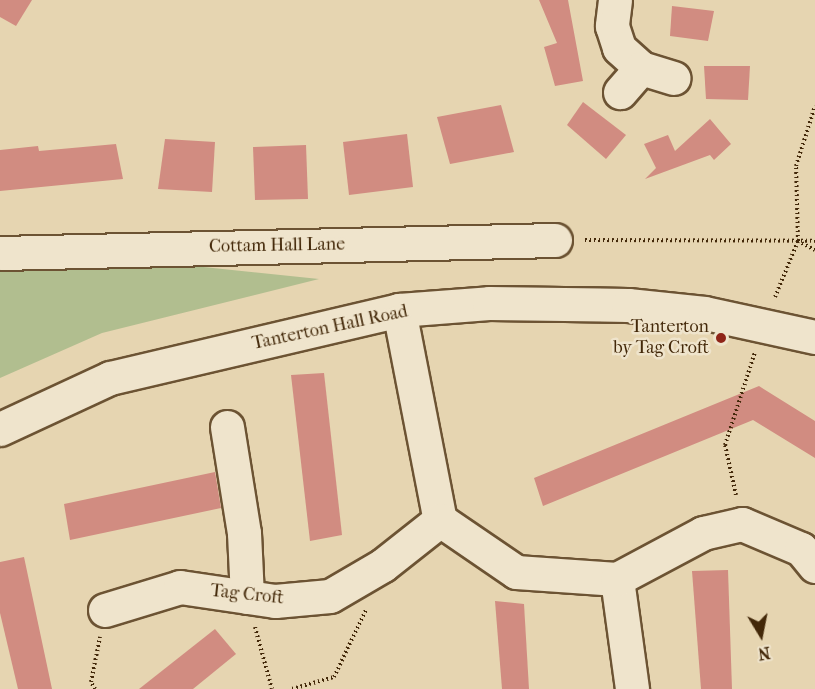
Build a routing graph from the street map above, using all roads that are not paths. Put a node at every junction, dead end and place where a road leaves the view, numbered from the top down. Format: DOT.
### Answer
graph roads {
  1 [pos="615,0"];
  2 [pos="674,78"];
  3 [pos="555,240"];
  4 [pos="0,253"];
  5 [pos="399,310"];
  6 [pos="815,337"];
  7 [pos="227,427"];
  8 [pos="0,429"];
  9 [pos="440,520"];
  10 [pos="815,566"];
  11 [pos="617,579"];
  12 [pos="247,597"];
  13 [pos="105,610"];
  14 [pos="632,689"];
  1 -- 2 [label="street"];
  3 -- 4 [label="street, Cottam Hall Lane"];
  5 -- 6 [label="street, Tanterton Hall Road"];
  5 -- 8 [label="street, Tanterton Hall Road"];
  5 -- 9 [label="street"];
  7 -- 12 [label="street"];
  9 -- 11 [label="street"];
  9 -- 12 [label="street, Tag Croft"];
  10 -- 11 [label="street"];
  11 -- 14 [label="street"];
  12 -- 13 [label="street, Tag Croft"];
}
